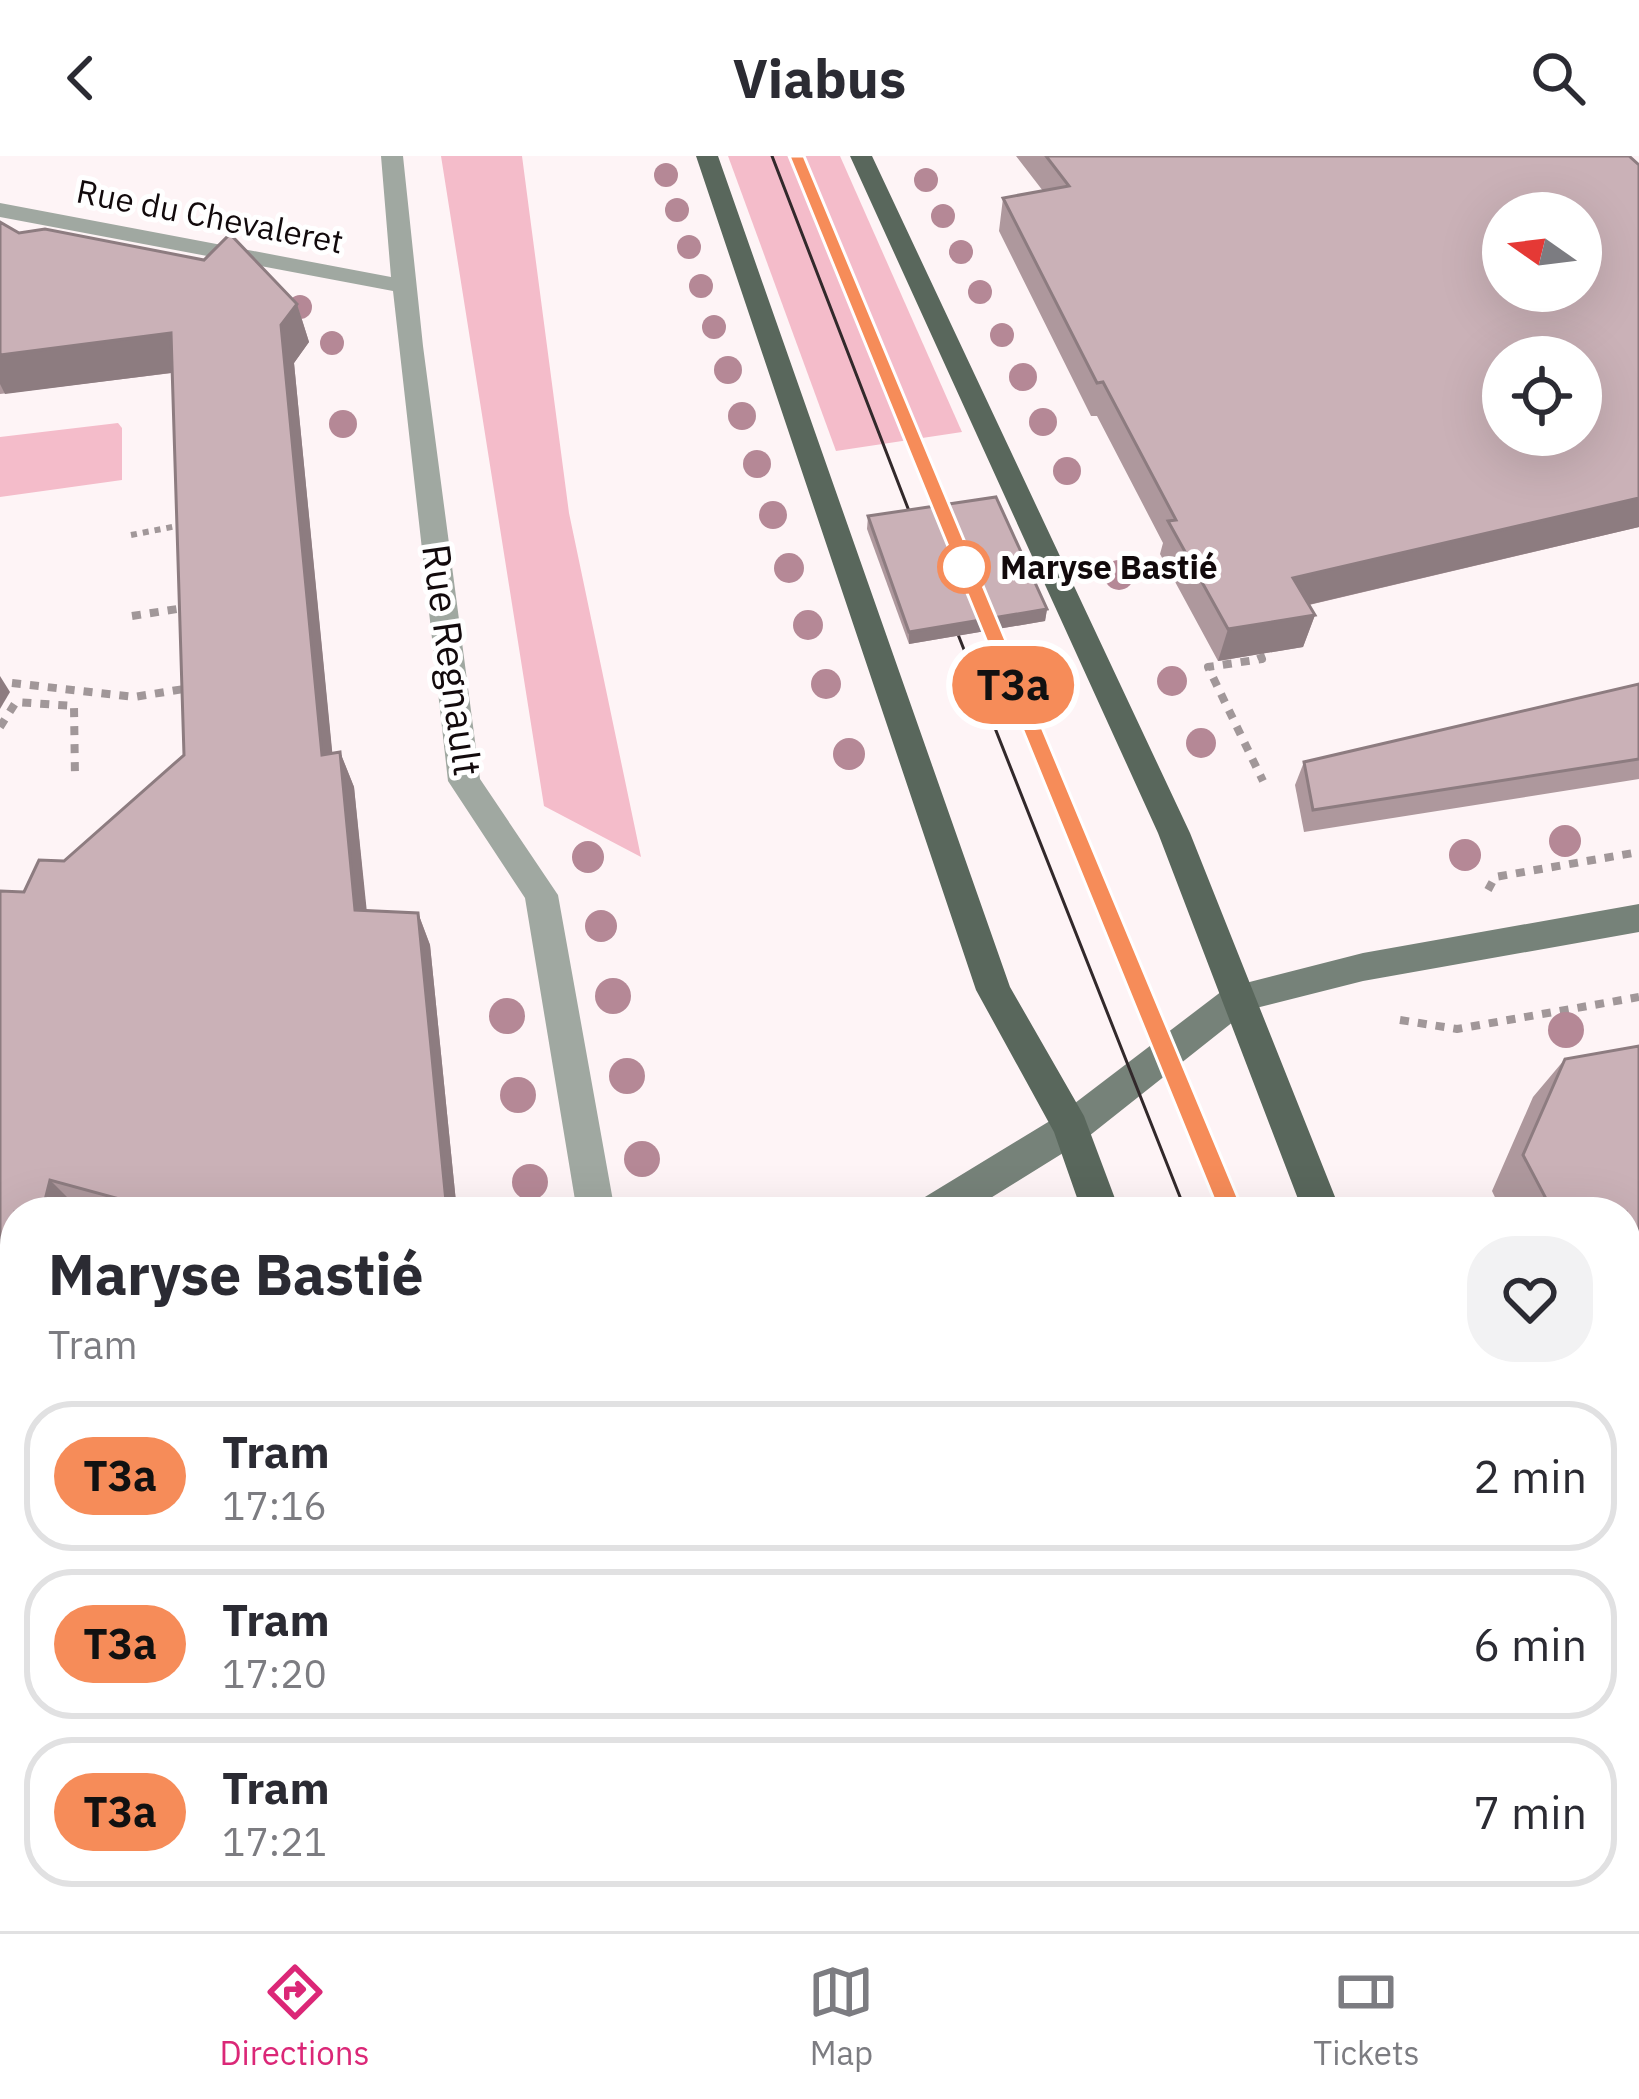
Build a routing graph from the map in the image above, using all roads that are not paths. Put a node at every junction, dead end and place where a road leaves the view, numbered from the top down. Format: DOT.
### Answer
graph roads {
  1 [pos="392,156"];
  2 [pos="707,156"];
  3 [pos="861,156"];
  4 [pos="0,210"];
  5 [pos="408,286"];
  6 [pos="1639,918"];
  7 [pos="1238,998"];
  8 [pos="1070,1128"];
  9 [pos="593,1197"];
  10 [pos="958,1197"];
  11 [pos="1095,1197"];
  12 [pos="1316,1197"];
  1 -- 5 [label="street, Rue Regnault"];
  2 -- 8 [label="main road"];
  3 -- 7 [label="main road"];
  4 -- 5 [label="street, Rue du Chevaleret"];
  5 -- 9 [label="street, Rue Regnault"];
  6 -- 7 [label="street"];
  7 -- 8 [label="street"];
  7 -- 12 [label="main road"];
  8 -- 10 [label="street"];
  8 -- 11 [label="main road"];
}
